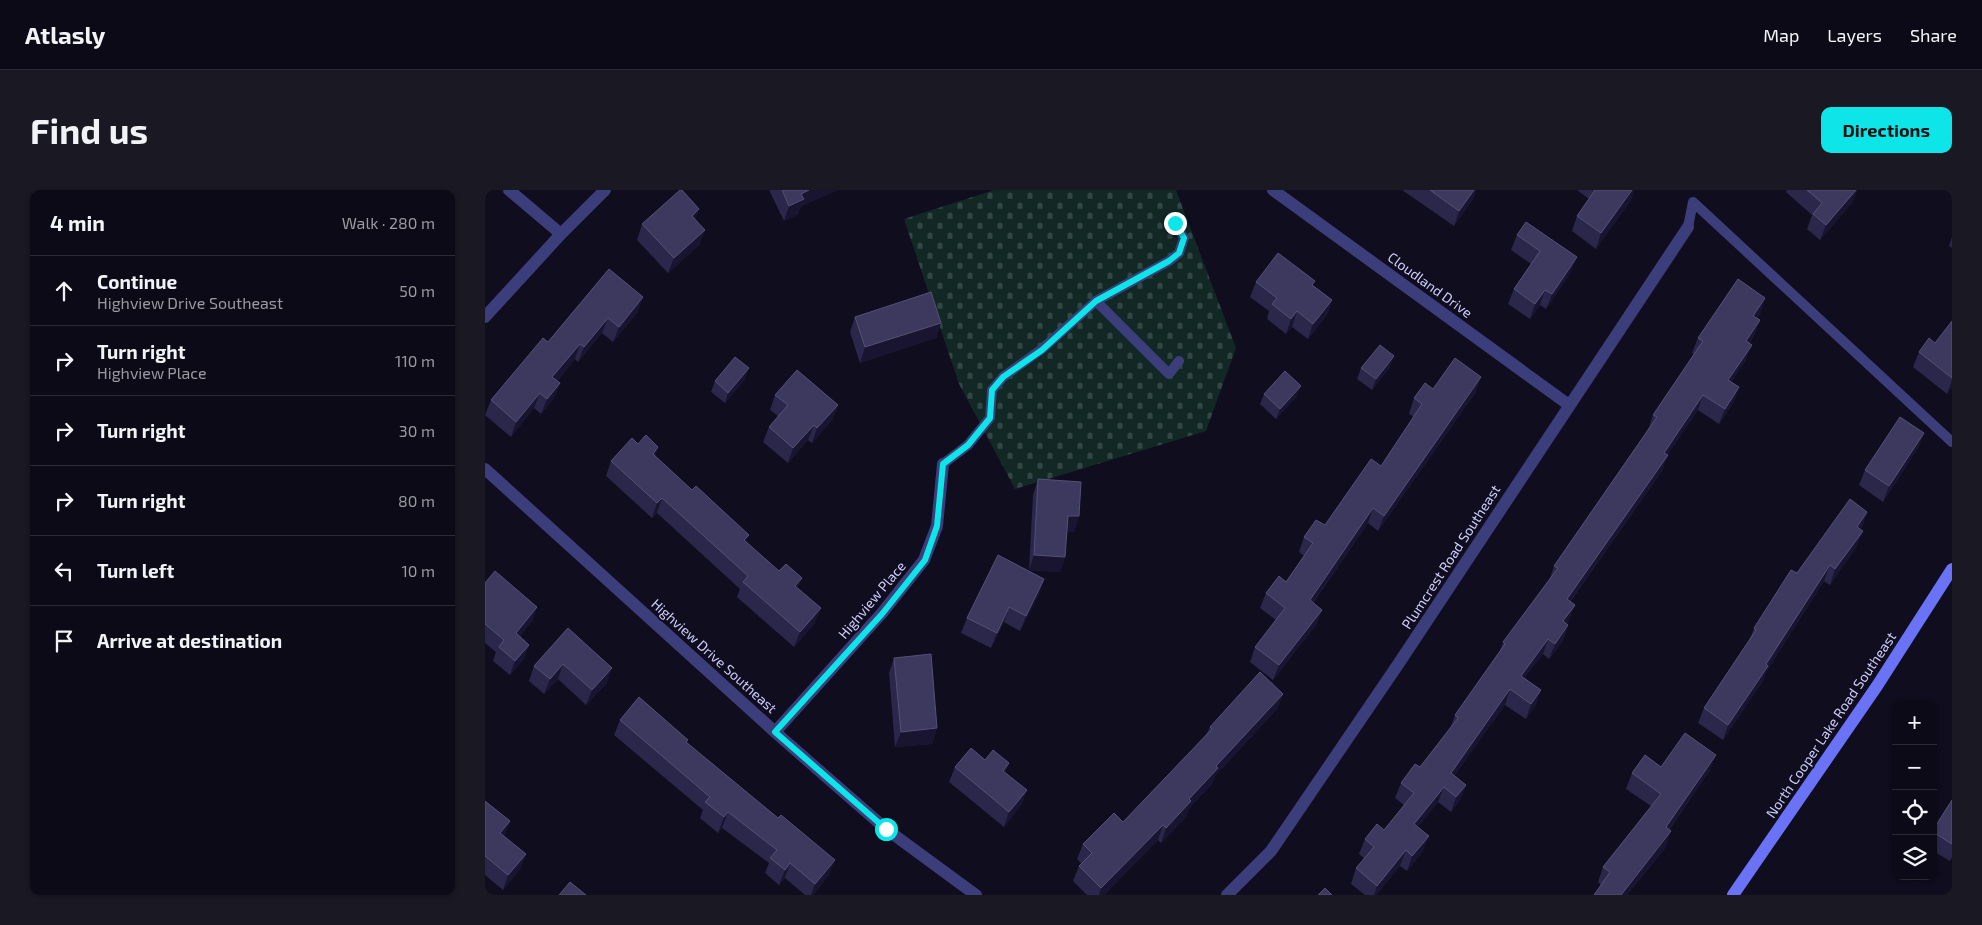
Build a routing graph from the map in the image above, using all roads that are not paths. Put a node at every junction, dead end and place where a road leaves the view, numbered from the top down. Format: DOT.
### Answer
graph roads {
  1 [pos="509,190"];
  2 [pos="605,190"];
  3 [pos="1273,190"];
  4 [pos="1175,223"];
  5 [pos="1688,227"];
  6 [pos="561,234"];
  7 [pos="1096,301"];
  8 [pos="485,318"];
  9 [pos="1179,361"];
  10 [pos="1569,405"];
  11 [pos="1952,442"];
  12 [pos="943,464"];
  13 [pos="485,469"];
  14 [pos="1952,569"];
  15 [pos="775,732"];
  16 [pos="976,895"];
  17 [pos="1227,895"];
  18 [pos="1733,895"];
  1 -- 6 [label="street"];
  2 -- 6 [label="street"];
  3 -- 10 [label="street, Cloudland Drive"];
  4 -- 7 [label="lane"];
  5 -- 10 [label="street, Plumcrest Road Southeast"];
  5 -- 11 [label="lane"];
  6 -- 8 [label="street"];
  7 -- 9 [label="lane"];
  7 -- 12 [label="lane"];
  10 -- 17 [label="street, Plumcrest Road Southeast"];
  12 -- 15 [label="street, Highview Place"];
  13 -- 15 [label="street, Highview Drive Southeast"];
  14 -- 18 [label="street, North Cooper Lake Road Southeast"];
  15 -- 16 [label="street, Highview Drive Southeast"];
}
